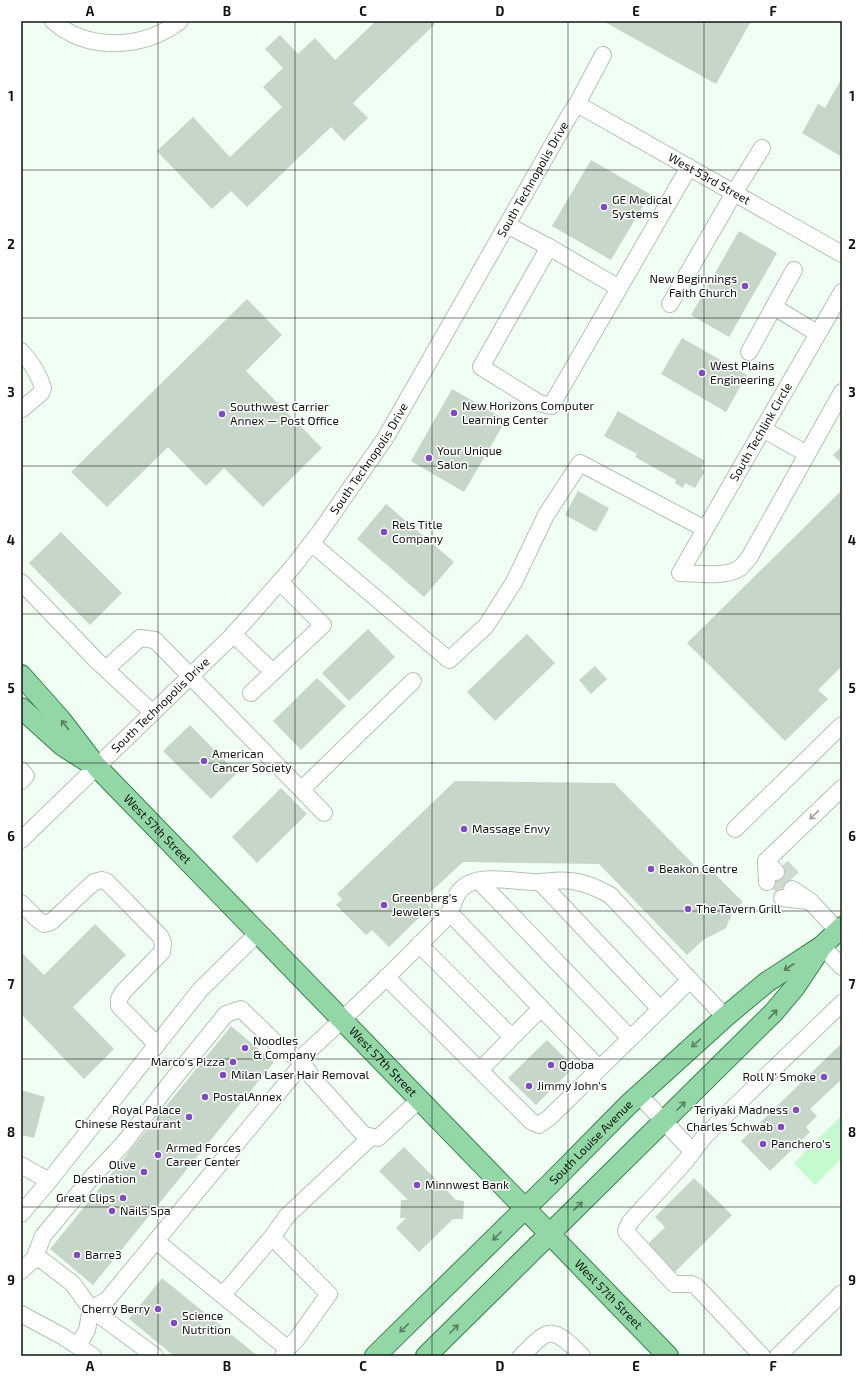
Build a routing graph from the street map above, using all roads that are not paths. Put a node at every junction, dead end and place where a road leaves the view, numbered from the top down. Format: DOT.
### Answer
graph roads {
  1 [pos="53,21"];
  2 [pos="180,21"];
  3 [pos="603,55"];
  4 [pos="577,104"];
  5 [pos="762,148"];
  6 [pos="689,167"];
  7 [pos="734,192"];
  8 [pos="507,225"];
  9 [pos="549,247"];
  10 [pos="842,254"];
  11 [pos="794,270"];
  12 [pos="620,288"];
  13 [pos="842,292"];
  14 [pos="670,304"];
  15 [pos="774,307"];
  16 [pos="838,309"];
  17 [pos="817,333"];
  18 [pos="21,351"];
  19 [pos="749,352"];
  20 [pos="842,392"];
  21 [pos="21,410"];
  22 [pos="763,428"];
  23 [pos="807,454"];
  24 [pos="705,529"];
  25 [pos="311,543"];
  26 [pos="21,582"];
  27 [pos="280,582"];
  28 [pos="234,634"];
  29 [pos="106,669"];
  30 [pos="273,672"];
  31 [pos="21,675"];
  32 [pos="191,676"];
  33 [pos="413,681"];
  34 [pos="251,693"];
  35 [pos="21,708"];
  36 [pos="153,713"];
  37 [pos="842,725"];
  38 [pos="97,767"];
  39 [pos="21,770"];
  40 [pos="21,781"];
  41 [pos="842,788"];
  42 [pos="302,789"];
  43 [pos="324,813"];
  44 [pos="735,829"];
  45 [pos="21,840"];
  46 [pos="772,872"];
  47 [pos="479,881"];
  48 [pos="540,882"];
  49 [pos="790,891"];
  50 [pos="21,903"];
  51 [pos="449,912"];
  52 [pos="840,928"];
  53 [pos="257,934"];
  54 [pos="419,944"];
  55 [pos="822,946"];
  56 [pos="842,967"];
  57 [pos="386,977"];
  58 [pos="690,980"];
  59 [pos="842,1003"];
  60 [pos="541,1008"];
  61 [pos="660,1009"];
  62 [pos="725,1017"];
  63 [pos="342,1021"];
  64 [pos="512,1037"];
  65 [pos="630,1038"];
  66 [pos="157,1045"];
  67 [pos="302,1061"];
  68 [pos="599,1068"];
  69 [pos="480,1070"];
  70 [pos="639,1095"];
  71 [pos="419,1100"];
  72 [pos="664,1122"];
  73 [pos="371,1136"];
  74 [pos="693,1152"];
  75 [pos="21,1165"];
  76 [pos="49,1181"];
  77 [pos="525,1209"];
  78 [pos="21,1214"];
  79 [pos="550,1234"];
  80 [pos="272,1237"];
  81 [pos="156,1241"];
  82 [pos="34,1259"];
  83 [pos="21,1271"];
  84 [pos="842,1293"];
  85 [pos="222,1295"];
  86 [pos="91,1309"];
  87 [pos="21,1314"];
  88 [pos="78,1346"];
  89 [pos="284,1353"];
  90 [pos="93,1356"];
  91 [pos="155,1356"];
  92 [pos="375,1356"];
  93 [pos="426,1356"];
  94 [pos="521,1356"];
  95 [pos="582,1356"];
  96 [pos="668,1356"];
  97 [pos="762,1356"];
  98 [pos="778,1356"];
  1 -- 2 [label="street"];
  3 -- 4 [label="street, South Technopolis Drive"];
  4 -- 6 [label="street, West 53rd Street"];
  4 -- 8 [label="street, South Technopolis Drive"];
  5 -- 7 [label="street"];
  6 -- 7 [label="street, West 53rd Street"];
  6 -- 12 [label="street"];
  7 -- 10 [label="street, West 53rd Street"];
  7 -- 14 [label="street"];
  8 -- 9 [label="street"];
  8 -- 25 [label="street, South Technopolis Drive"];
  9 -- 12 [label="street"];
  9 -- 12 [label="street"];
  11 -- 15 [label="street"];
  13 -- 16 [label="street, South Techlink Circle"];
  15 -- 17 [label="street"];
  15 -- 19 [label="street"];
  16 -- 17 [label="street, South Techlink Circle"];
  17 -- 22 [label="street, South Techlink Circle"];
  18 -- 21 [label="street"];
  20 -- 23 [label="street"];
  22 -- 23 [label="street"];
  22 -- 24 [label="street, South Techlink Circle"];
  23 -- 24 [label="street, South Techlink Circle"];
  24 -- 25 [label="street"];
  25 -- 27 [label="street, South Technopolis Drive"];
  26 -- 29 [label="street"];
  27 -- 28 [label="street, South Technopolis Drive"];
  27 -- 30 [label="street"];
  28 -- 30 [label="street"];
  28 -- 32 [label="street, South Technopolis Drive"];
  29 -- 32 [label="street"];
  29 -- 36 [label="street"];
  30 -- 34 [label="street"];
  38 -- 31 [label="main road, West 57th Street, one-way"];
  32 -- 36 [label="street, South Technopolis Drive"];
  32 -- 42 [label="street"];
  33 -- 42 [label="street"];
  35 -- 38 [label="main road, West 57th Street"];
  36 -- 38 [label="street, South Technopolis Drive"];
  37 -- 44 [label="street"];
  38 -- 45 [label="street, South Technopolis Drive"];
  38 -- 53 [label="main road, West 57th Street"];
  39 -- 40 [label="street"];
  41 -- 46 [label="street, one-way"];
  42 -- 43 [label="street"];
  47 -- 48 [label="street"];
  47 -- 51 [label="street"];
  47 -- 65 [label="street"];
  48 -- 58 [label="street"];
  48 -- 61 [label="street"];
  49 -- 52 [label="street"];
  50 -- 66 [label="street"];
  51 -- 54 [label="street"];
  51 -- 60 [label="street"];
  52 -- 55 [label="main road, South Louise Avenue"];
  53 -- 63 [label="main road, West 57th Street"];
  53 -- 66 [label="street"];
  54 -- 57 [label="street"];
  54 -- 64 [label="street"];
  55 -- 56 [label="street"];
  55 -- 62 [label="main road, South Louise Avenue, one-way"];
  72 -- 55 [label="main road, South Louise Avenue, one-way"];
  57 -- 63 [label="street"];
  57 -- 69 [label="street"];
  58 -- 61 [label="street"];
  58 -- 62 [label="street"];
  59 -- 74 [label="street"];
  60 -- 64 [label="street"];
  60 -- 68 [label="street"];
  61 -- 65 [label="street"];
  62 -- 70 [label="main road, South Louise Avenue, one-way"];
  63 -- 67 [label="street"];
  63 -- 71 [label="main road, West 57th Street"];
  64 -- 69 [label="street"];
  65 -- 68 [label="street"];
  66 -- 76 [label="street"];
  67 -- 73 [label="street"];
  67 -- 81 [label="street"];
  67 -- 82 [label="street"];
  68 -- 69 [label="street"];
  70 -- 72 [label="street"];
  70 -- 77 [label="main road, South Louise Avenue"];
  71 -- 73 [label="street"];
  71 -- 77 [label="main road, West 57th Street"];
  72 -- 74 [label="street"];
  79 -- 72 [label="main road, South Louise Avenue, one-way"];
  73 -- 80 [label="street"];
  74 -- 97 [label="street"];
  75 -- 76 [label="street"];
  76 -- 78 [label="street"];
  77 -- 79 [label="main road, West 57th Street"];
  77 -- 92 [label="main road, South Louise Avenue, one-way"];
  93 -- 79 [label="main road, South Louise Avenue, one-way"];
  79 -- 96 [label="main road, West 57th Street"];
  80 -- 85 [label="street"];
  80 -- 89 [label="street"];
  81 -- 85 [label="street"];
  81 -- 86 [label="street"];
  82 -- 83 [label="street"];
  82 -- 86 [label="street"];
  84 -- 98 [label="street"];
  85 -- 89 [label="street"];
  86 -- 88 [label="street"];
  86 -- 91 [label="street"];
  87 -- 88 [label="street"];
  88 -- 90 [label="street"];
  94 -- 95 [label="street"];
}
